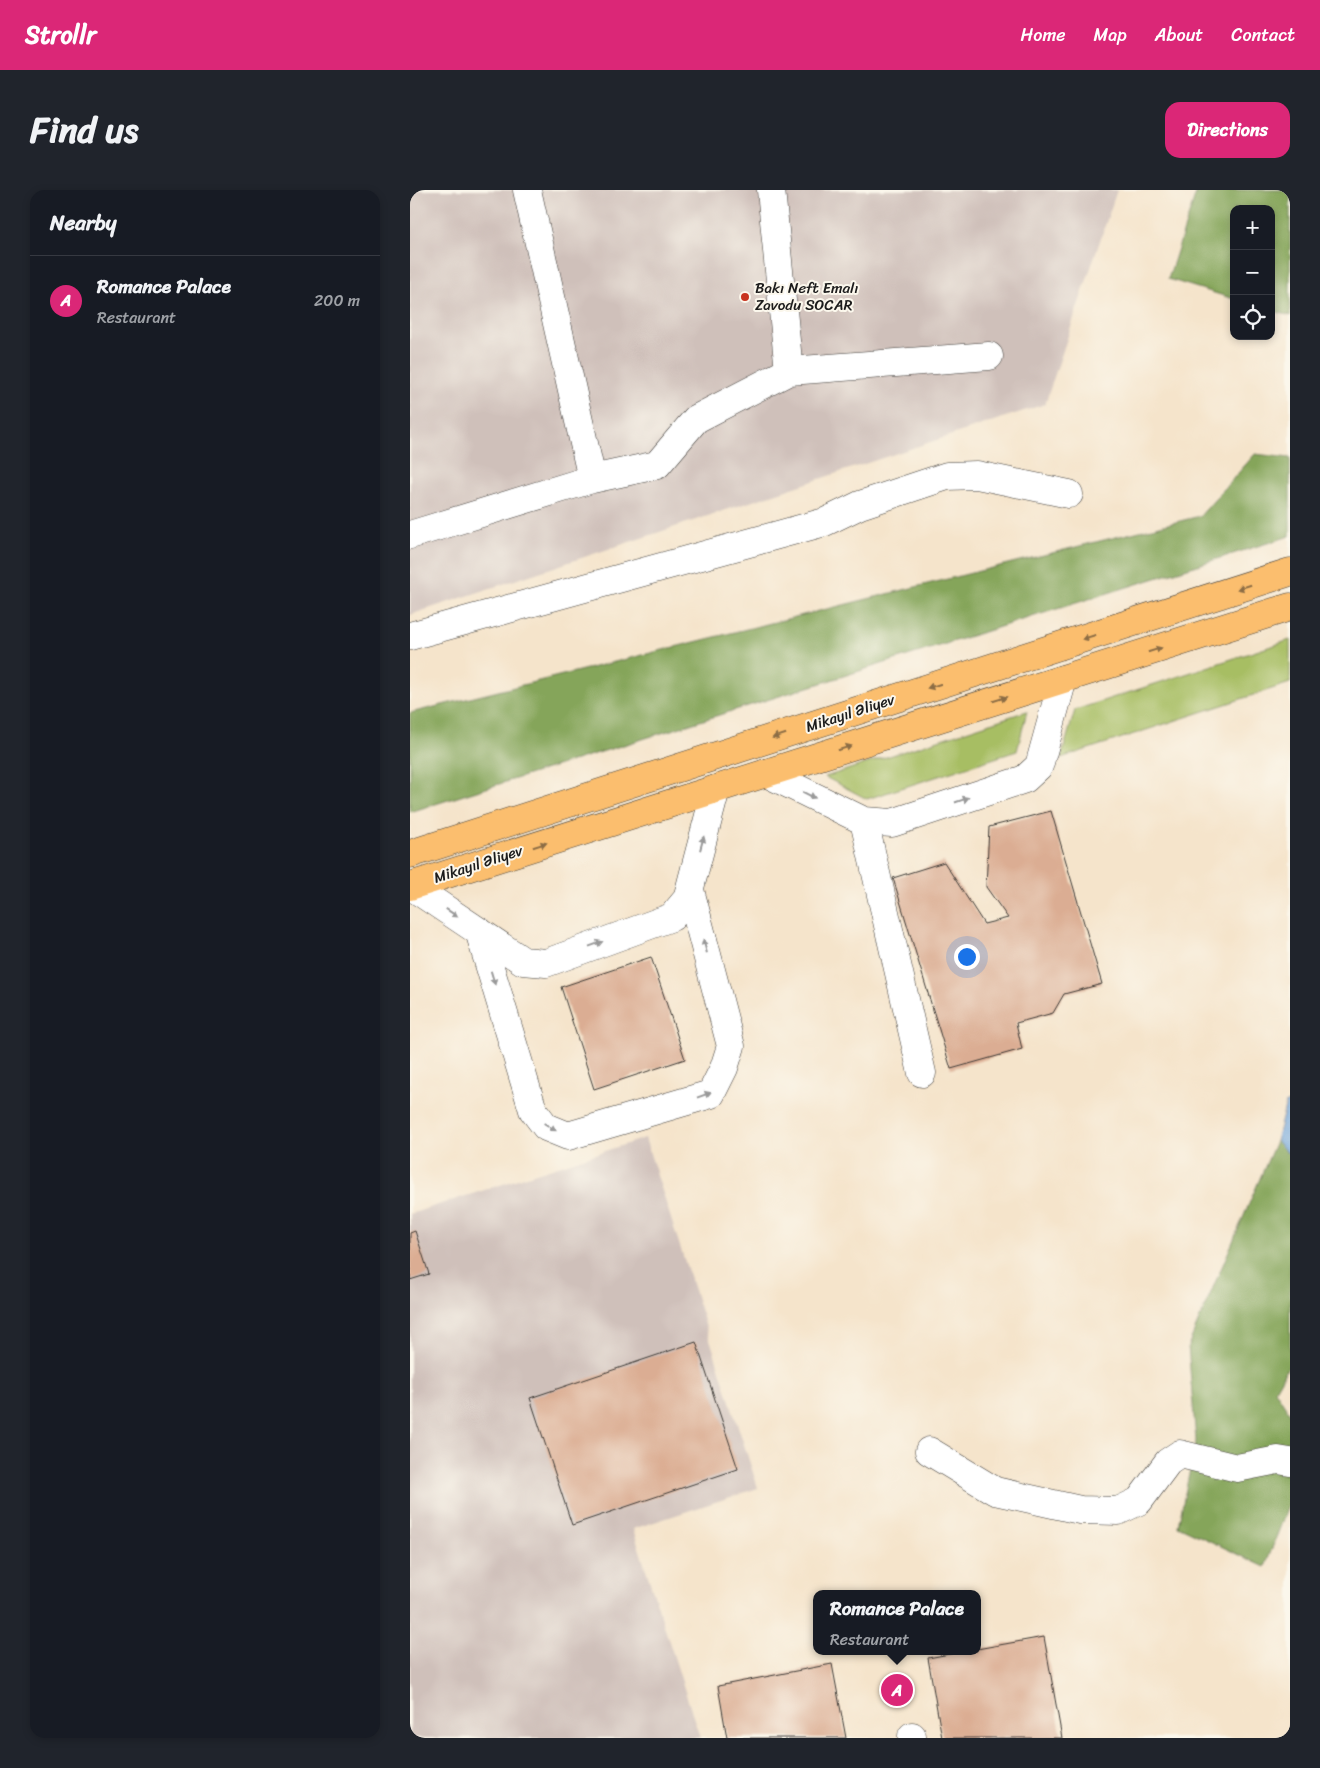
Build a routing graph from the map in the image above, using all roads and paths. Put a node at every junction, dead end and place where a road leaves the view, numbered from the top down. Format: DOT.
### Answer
graph roads {
  1 [pos="527,190"];
  2 [pos="771,190"];
  3 [pos="989,356"];
  4 [pos="789,371"];
  5 [pos="592,480"];
  6 [pos="1069,494"];
  7 [pos="410,536"];
  8 [pos="1290,572"];
  9 [pos="1290,607"];
  10 [pos="410,636"];
  11 [pos="1063,679"];
  12 [pos="766,773"];
  13 [pos="716,789"];
  14 [pos="864,821"];
  15 [pos="410,854"];
  16 [pos="411,886"];
  17 [pos="690,890"];
  18 [pos="479,931"];
  19 [pos="922,1073"];
  20 [pos="929,1451"];
  21 [pos="1290,1462"];
  1 -- 5 [label="lane"];
  2 -- 4 [label="lane"];
  3 -- 4 [label="lane"];
  4 -- 5 [label="lane"];
  5 -- 7 [label="lane"];
  6 -- 10 [label="lane"];
  8 -- 15 [label="main road, Mikayıl Əliyev, one-way"];
  11 -- 9 [label="main road, Mikayıl Əliyev, one-way"];
  12 -- 11 [label="main road, Mikayıl Əliyev, one-way"];
  14 -- 11 [label="lane, one-way"];
  12 -- 13 [label="main road, Mikayıl Əliyev"];
  12 -- 14 [label="lane, one-way"];
  16 -- 13 [label="main road, Mikayıl Əliyev, one-way"];
  17 -- 13 [label="lane, one-way"];
  14 -- 19 [label="lane"];
  16 -- 18 [label="lane, one-way"];
  18 -- 17 [label="lane, one-way"];
  18 -- 17 [label="lane, one-way"];
  20 -- 21 [label="lane"];
}
